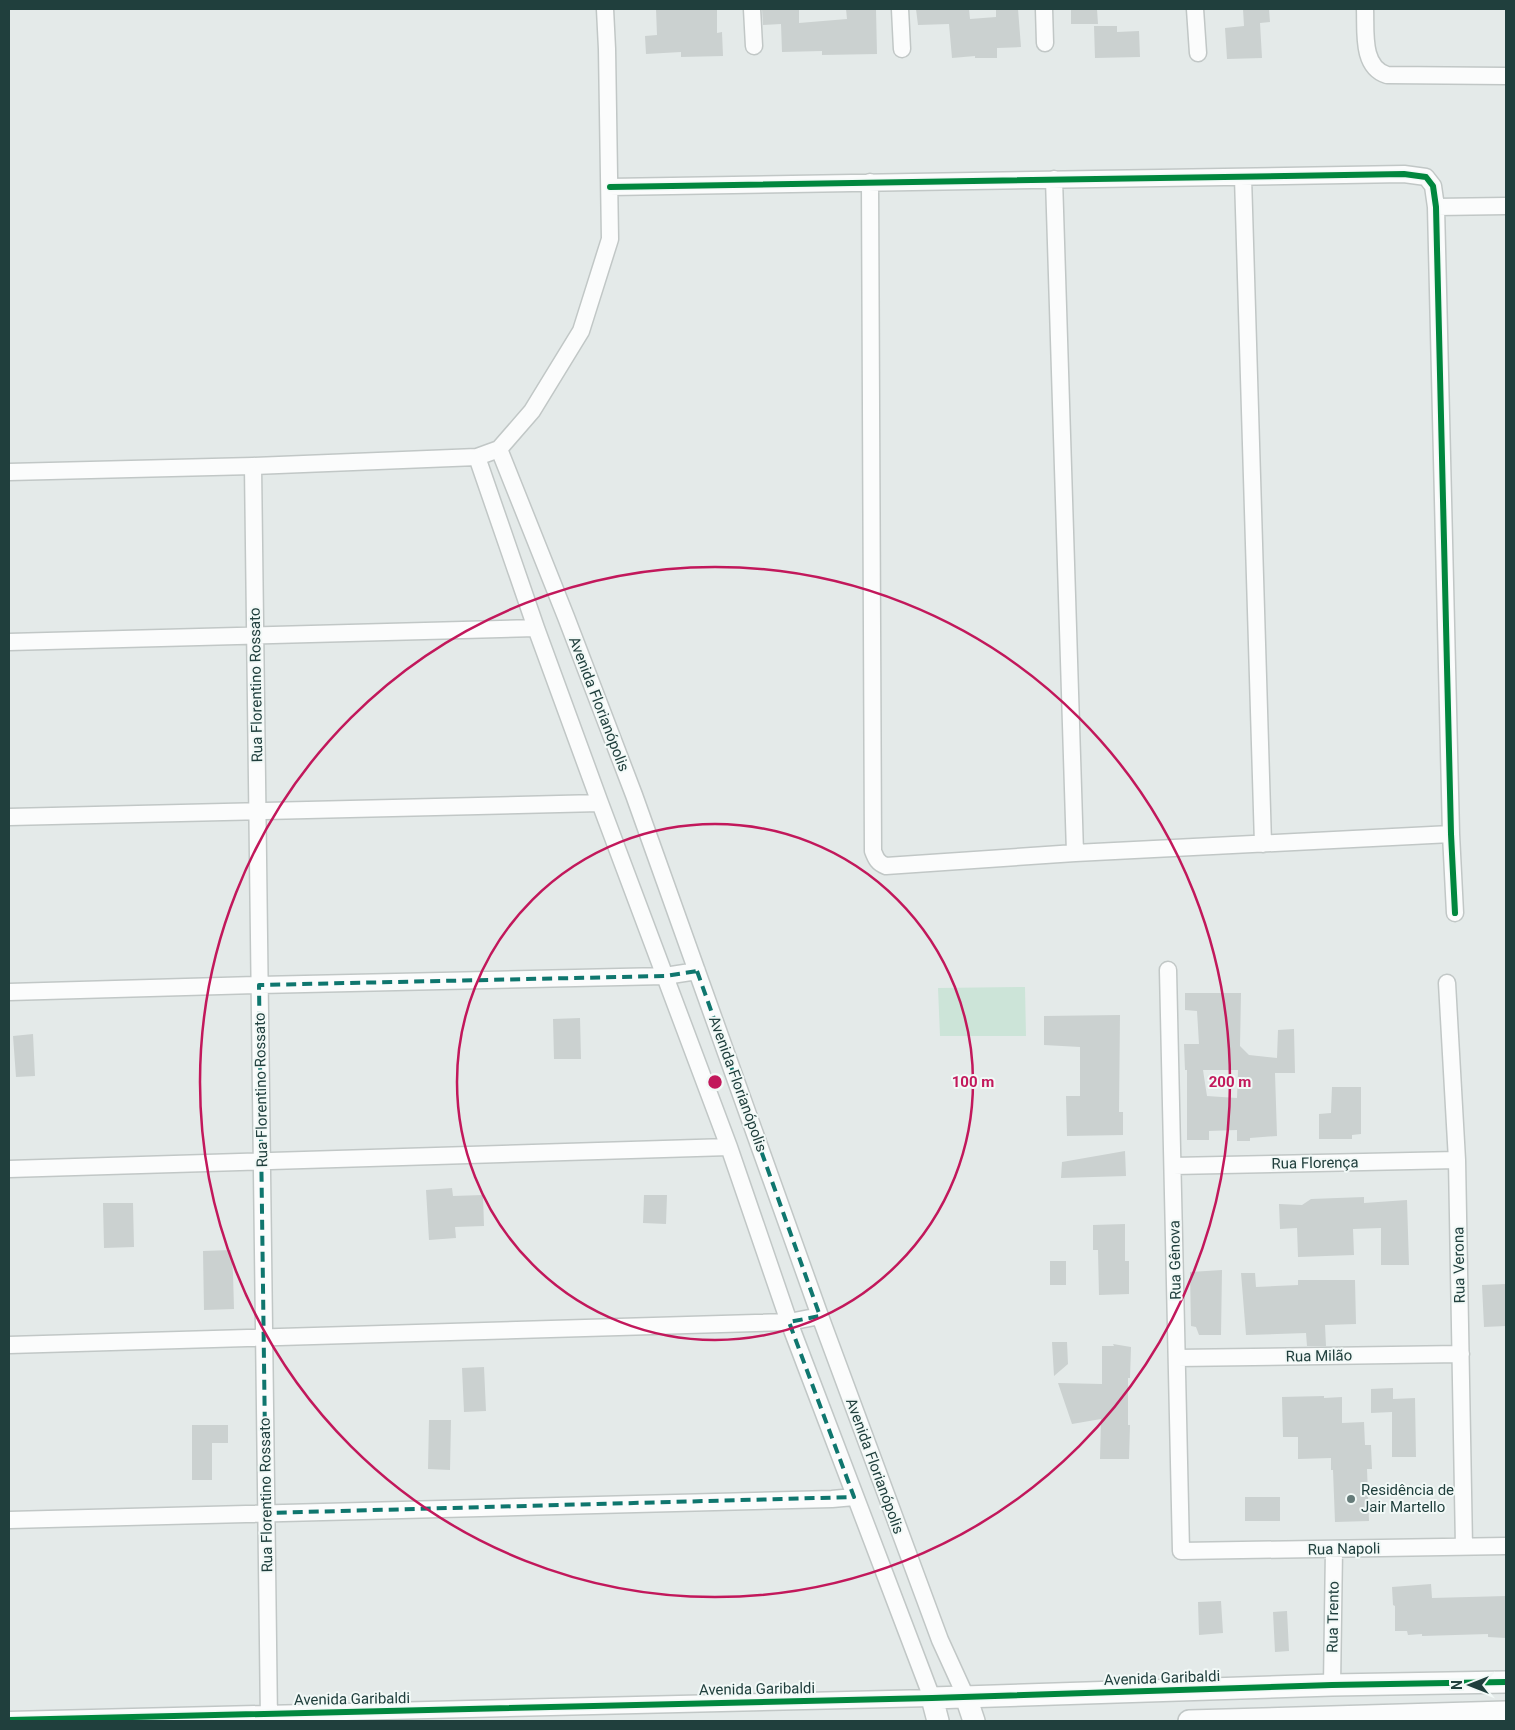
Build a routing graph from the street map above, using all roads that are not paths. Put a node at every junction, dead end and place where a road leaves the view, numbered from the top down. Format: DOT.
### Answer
graph roads {
  1 [pos="605,9"];
  2 [pos="752,9"];
  3 [pos="900,9"];
  4 [pos="1044,9"];
  5 [pos="1195,9"];
  6 [pos="1364,9"];
  7 [pos="1045,43"];
  8 [pos="754,46"];
  9 [pos="902,48"];
  10 [pos="1198,53"];
  11 [pos="1506,76"];
  12 [pos="1243,177"];
  13 [pos="1054,179"];
  14 [pos="870,182"];
  15 [pos="610,187"];
  16 [pos="1506,206"];
  17 [pos="1436,207"];
  18 [pos="499,449"];
  19 [pos="477,457"];
  20 [pos="253,466"];
  21 [pos="9,472"];
  22 [pos="536,628"];
  23 [pos="255,635"];
  24 [pos="9,642"];
  25 [pos="600,803"];
  26 [pos="257,811"];
  27 [pos="9,817"];
  28 [pos="1450,834"];
  29 [pos="1263,844"];
  30 [pos="1075,853"];
  31 [pos="1455,912"];
  32 [pos="697,970"];
  33 [pos="1168,970"];
  34 [pos="665,976"];
  35 [pos="1447,983"];
  36 [pos="260,985"];
  37 [pos="9,992"];
  38 [pos="729,1147"];
  39 [pos="1457,1160"];
  40 [pos="262,1161"];
  41 [pos="1173,1166"];
  42 [pos="9,1169"];
  43 [pos="820,1316"];
  44 [pos="788,1322"];
  45 [pos="264,1338"];
  46 [pos="9,1345"];
  47 [pos="1461,1354"];
  48 [pos="1177,1358"];
  49 [pos="854,1496"];
  50 [pos="266,1513"];
  51 [pos="9,1520"];
  52 [pos="1506,1546"];
  53 [pos="1464,1547"];
  54 [pos="1334,1549"];
  55 [pos="1181,1551"];
  56 [pos="1506,1682"];
  57 [pos="1332,1685"];
  58 [pos="966,1697"];
  59 [pos="932,1698"];
  60 [pos="1506,1712"];
  61 [pos="269,1718"];
  62 [pos="1333,1718"];
  63 [pos="9,1720"];
  64 [pos="938,1721"];
  65 [pos="974,1721"];
  66 [pos="1189,1721"];
  1 -- 15 [label="street"];
  2 -- 8 [label="street"];
  3 -- 9 [label="street"];
  4 -- 7 [label="street"];
  5 -- 10 [label="street"];
  6 -- 11 [label="street"];
  12 -- 13 [label="street"];
  12 -- 17 [label="street"];
  12 -- 29 [label="street"];
  13 -- 14 [label="street"];
  13 -- 30 [label="street"];
  14 -- 15 [label="street"];
  14 -- 30 [label="street"];
  15 -- 18 [label="street"];
  16 -- 17 [label="street"];
  17 -- 28 [label="street"];
  18 -- 19 [label="street"];
  18 -- 32 [label="street, Avenida Florianópolis"];
  19 -- 20 [label="street"];
  19 -- 22 [label="street, Avenida Florianópolis"];
  20 -- 21 [label="street"];
  20 -- 23 [label="street, Rua Florentino Rossato"];
  22 -- 23 [label="street"];
  22 -- 25 [label="street, Avenida Florianópolis"];
  23 -- 24 [label="street"];
  23 -- 26 [label="street, Rua Florentino Rossato"];
  25 -- 26 [label="street"];
  25 -- 34 [label="street, Avenida Florianópolis"];
  26 -- 27 [label="street"];
  26 -- 36 [label="street, Rua Florentino Rossato"];
  28 -- 29 [label="street"];
  28 -- 31 [label="street"];
  29 -- 30 [label="street"];
  32 -- 34 [label="street"];
  32 -- 43 [label="street, Avenida Florianópolis"];
  33 -- 41 [label="street, Rua Gênova"];
  34 -- 36 [label="street"];
  34 -- 38 [label="street, Avenida Florianópolis"];
  35 -- 39 [label="street, Rua Verona"];
  36 -- 37 [label="street"];
  36 -- 40 [label="street, Rua Florentino Rossato"];
  38 -- 40 [label="street"];
  38 -- 44 [label="street, Avenida Florianópolis"];
  39 -- 41 [label="street, Rua Florença"];
  39 -- 47 [label="street, Rua Verona"];
  40 -- 42 [label="street"];
  40 -- 45 [label="street, Rua Florentino Rossato"];
  41 -- 48 [label="street, Rua Gênova"];
  43 -- 44 [label="street"];
  43 -- 58 [label="street, Avenida Florianópolis"];
  44 -- 45 [label="street"];
  44 -- 49 [label="street, Avenida Florianópolis"];
  45 -- 46 [label="street"];
  45 -- 50 [label="street, Rua Florentino Rossato"];
  47 -- 48 [label="street, Rua Milão"];
  47 -- 53 [label="street, Rua Verona"];
  48 -- 55 [label="street, Rua Gênova"];
  49 -- 50 [label="street"];
  49 -- 59 [label="street, Avenida Florianópolis"];
  50 -- 51 [label="street"];
  50 -- 61 [label="street, Rua Florentino Rossato"];
  52 -- 53 [label="street, Rua Napoli"];
  53 -- 54 [label="street, Rua Napoli"];
  54 -- 55 [label="street, Rua Napoli"];
  54 -- 57 [label="street, Rua Trento"];
  56 -- 57 [label="street, Avenida Garibaldi"];
  57 -- 58 [label="street, Avenida Garibaldi"];
  57 -- 62 [label="street"];
  58 -- 59 [label="street, Avenida Garibaldi"];
  58 -- 65 [label="street, Avenida Florianópolis"];
  59 -- 61 [label="street, Avenida Garibaldi"];
  59 -- 64 [label="street"];
  60 -- 62 [label="street"];
  61 -- 63 [label="street, Avenida Garibaldi"];
  62 -- 66 [label="street"];
}
